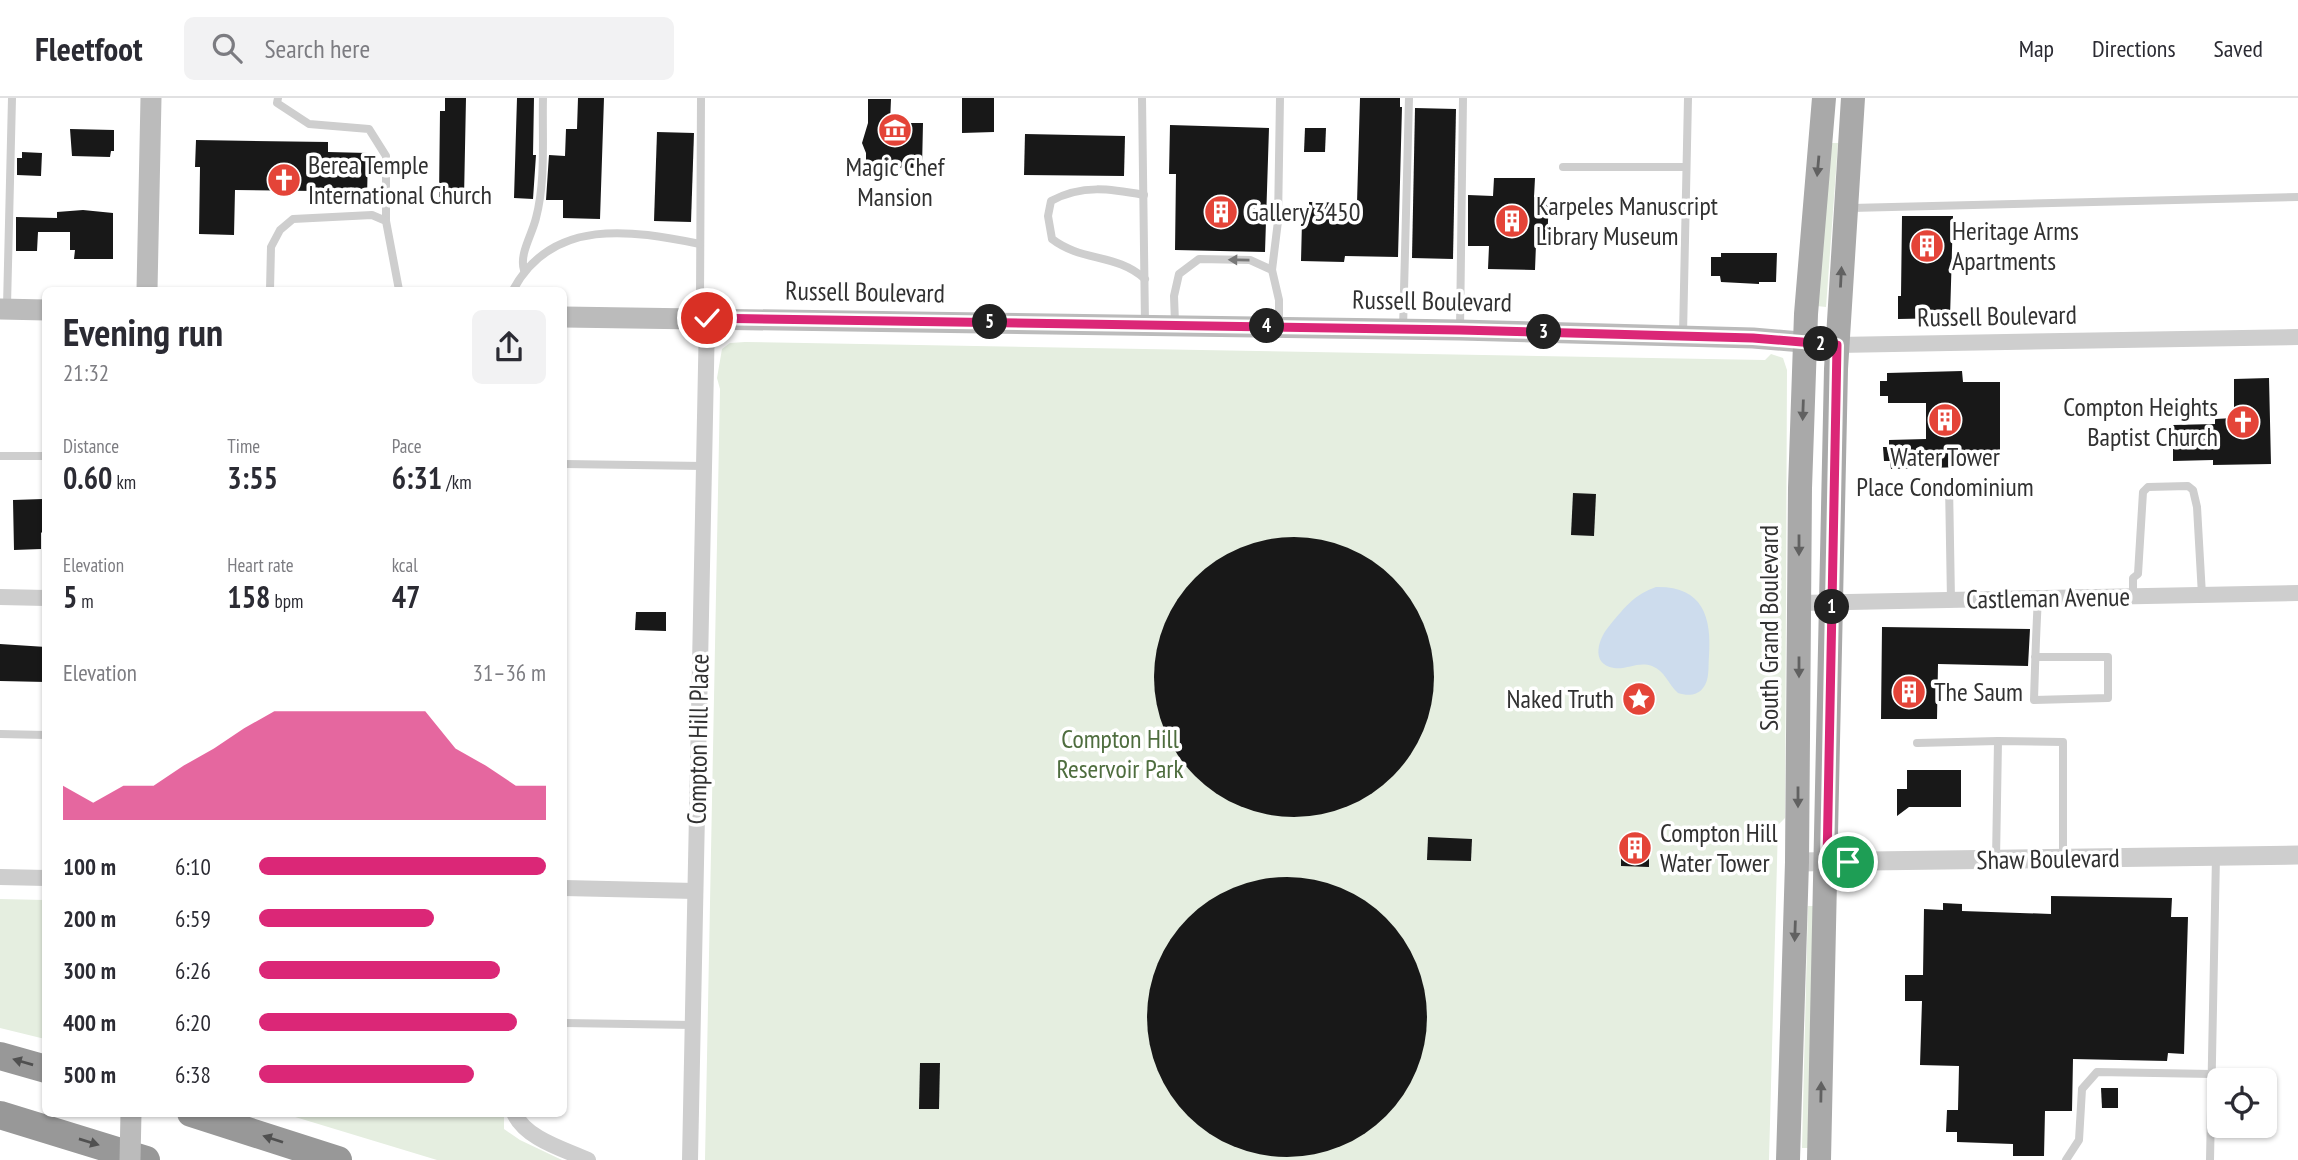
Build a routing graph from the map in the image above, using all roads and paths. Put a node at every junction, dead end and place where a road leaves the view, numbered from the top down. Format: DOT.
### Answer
graph roads {
  1 [pos="12,98"];
  2 [pos="151,98"];
  3 [pos="278,98"];
  4 [pos="543,98"];
  5 [pos="701,98"];
  6 [pos="1142,98"];
  7 [pos="1280,98"];
  8 [pos="1409,98"];
  9 [pos="1463,98"];
  10 [pos="1688,98"];
  11 [pos="1824,98"];
  12 [pos="1853,98"];
  13 [pos="1563,167"];
  14 [pos="1686,167"];
  15 [pos="1144,195"];
  16 [pos="2298,197"];
  17 [pos="1844,208"];
  18 [pos="386,221"];
  19 [pos="700,244"];
  20 [pos="524,270"];
  21 [pos="1272,270"];
  22 [pos="1145,279"];
  23 [pos="147,287"];
  24 [pos="270,287"];
  25 [pos="398,287"];
  26 [pos="515,287"];
  27 [pos="4,309"];
  28 [pos="42,310"];
  29 [pos="567,317"];
  30 [pos="707,318"];
  31 [pos="1145,324"];
  32 [pos="1175,324"];
  33 [pos="1279,326"];
  34 [pos="1403,329"];
  35 [pos="1460,330"];
  36 [pos="1683,335"];
  37 [pos="2298,337"];
  38 [pos="1805,342"];
  39 [pos="1837,345"];
  40 [pos="0,456"];
  41 [pos="42,456"];
  42 [pos="567,464"];
  43 [pos="704,466"];
  44 [pos="1949,484"];
  45 [pos="2298,593"];
  46 [pos="2202,595"];
  47 [pos="2133,596"];
  48 [pos="0,597"];
  49 [pos="42,598"];
  50 [pos="2038,598"];
  51 [pos="1951,600"];
  52 [pos="1832,602"];
  53 [pos="1799,603"];
  54 [pos="2035,657"];
  55 [pos="0,734"];
  56 [pos="42,735"];
  57 [pos="1998,741"];
  58 [pos="1917,743"];
  59 [pos="2298,855"];
  60 [pos="2216,856"];
  61 [pos="2063,859"];
  62 [pos="1996,860"];
  63 [pos="1797,862"];
  64 [pos="1827,863"];
  65 [pos="0,877"];
  66 [pos="42,878"];
  67 [pos="567,888"];
  68 [pos="695,891"];
  69 [pos="567,1023"];
  70 [pos="693,1025"];
  71 [pos="0,1056"];
  72 [pos="42,1068"];
  73 [pos="2212,1068"];
  74 [pos="2207,1074"];
  75 [pos="0,1116"];
  76 [pos="131,1117"];
  77 [pos="204,1117"];
  78 [pos="516,1117"];
  79 [pos="2211,1138"];
  80 [pos="76,1160"];
  81 [pos="130,1160"];
  82 [pos="146,1160"];
  83 [pos="338,1160"];
  84 [pos="589,1160"];
  85 [pos="690,1160"];
  86 [pos="1788,1160"];
  87 [pos="1819,1160"];
  88 [pos="2066,1160"];
  89 [pos="2210,1160"];
  1 -- 27 [label="lane"];
  2 -- 23 [label="main road"];
  3 -- 18 [label="lane"];
  4 -- 20 [label="lane"];
  5 -- 19 [label="lane"];
  6 -- 15 [label="lane"];
  7 -- 21 [label="lane"];
  8 -- 34 [label="lane"];
  9 -- 35 [label="lane"];
  10 -- 14 [label="lane"];
  11 -- 38 [label="main road, South Grand Boulevard, one-way"];
  12 -- 17 [label="main road"];
  13 -- 14 [label="lane"];
  14 -- 36 [label="lane"];
  15 -- 22 [label="lane"];
  15 -- 22 [label="lane"];
  16 -- 17 [label="lane"];
  39 -- 17 [label="main road, one-way"];
  18 -- 24 [label="lane"];
  18 -- 25 [label="lane"];
  19 -- 20 [label="lane"];
  19 -- 30 [label="lane"];
  20 -- 26 [label="lane"];
  21 -- 32 [label="lane, one-way"];
  21 -- 33 [label="lane"];
  22 -- 31 [label="lane"];
  27 -- 28 [label="main road"];
  29 -- 30 [label="main road, Russell Boulevard"];
  30 -- 31 [label="main road, Russell Boulevard"];
  30 -- 43 [label="street, Compton Hill Place"];
  31 -- 32 [label="main road, Russell Boulevard"];
  32 -- 33 [label="main road, Russell Boulevard"];
  33 -- 34 [label="main road, Russell Boulevard"];
  34 -- 35 [label="main road, Russell Boulevard"];
  35 -- 36 [label="main road, Russell Boulevard"];
  36 -- 38 [label="main road, Russell Boulevard"];
  37 -- 39 [label="street, Russell Boulevard"];
  38 -- 39 [label="main road, Russell Boulevard"];
  38 -- 53 [label="main road, South Grand Boulevard, one-way"];
  39 -- 52 [label="main road"];
  40 -- 41 [label="lane"];
  42 -- 43 [label="lane"];
  43 -- 68 [label="street, Compton Hill Place"];
  44 -- 51 [label="lane"];
  45 -- 46 [label="street, Castleman Avenue"];
  46 -- 47 [label="street, Castleman Avenue"];
  46 -- 47 [label="lane"];
  47 -- 50 [label="street, Castleman Avenue"];
  48 -- 49 [label="street"];
  50 -- 51 [label="street, Castleman Avenue"];
  50 -- 54 [label="lane"];
  51 -- 52 [label="street, Castleman Avenue"];
  52 -- 53 [label="street, Castleman Avenue"];
  52 -- 64 [label="main road"];
  53 -- 63 [label="main road, South Grand Boulevard, one-way"];
  54 -- 54 [label="lane"];
  55 -- 56 [label="lane"];
  57 -- 58 [label="lane"];
  57 -- 61 [label="lane"];
  57 -- 62 [label="lane"];
  59 -- 60 [label="street, Shaw Boulevard"];
  60 -- 61 [label="street, Shaw Boulevard"];
  60 -- 73 [label="lane"];
  61 -- 62 [label="street, Shaw Boulevard"];
  62 -- 64 [label="street, Shaw Boulevard"];
  63 -- 64 [label="street, Shaw Boulevard"];
  63 -- 86 [label="main road, South Grand Boulevard, one-way"];
  87 -- 64 [label="main road, one-way"];
  65 -- 66 [label="street"];
  67 -- 68 [label="street"];
  68 -- 70 [label="street, Compton Hill Place"];
  69 -- 70 [label="lane"];
  70 -- 85 [label="street, Compton Hill Place"];
  72 -- 71 [label="highway, one-way"];
  74 -- 88 [label="lane"];
  75 -- 80 [label="highway"];
  75 -- 82 [label="highway, one-way"];
  76 -- 81 [label="main road, bridge"];
  83 -- 77 [label="highway, one-way"];
  78 -- 84 [label="street"];
  79 -- 89 [label="lane"];
}
